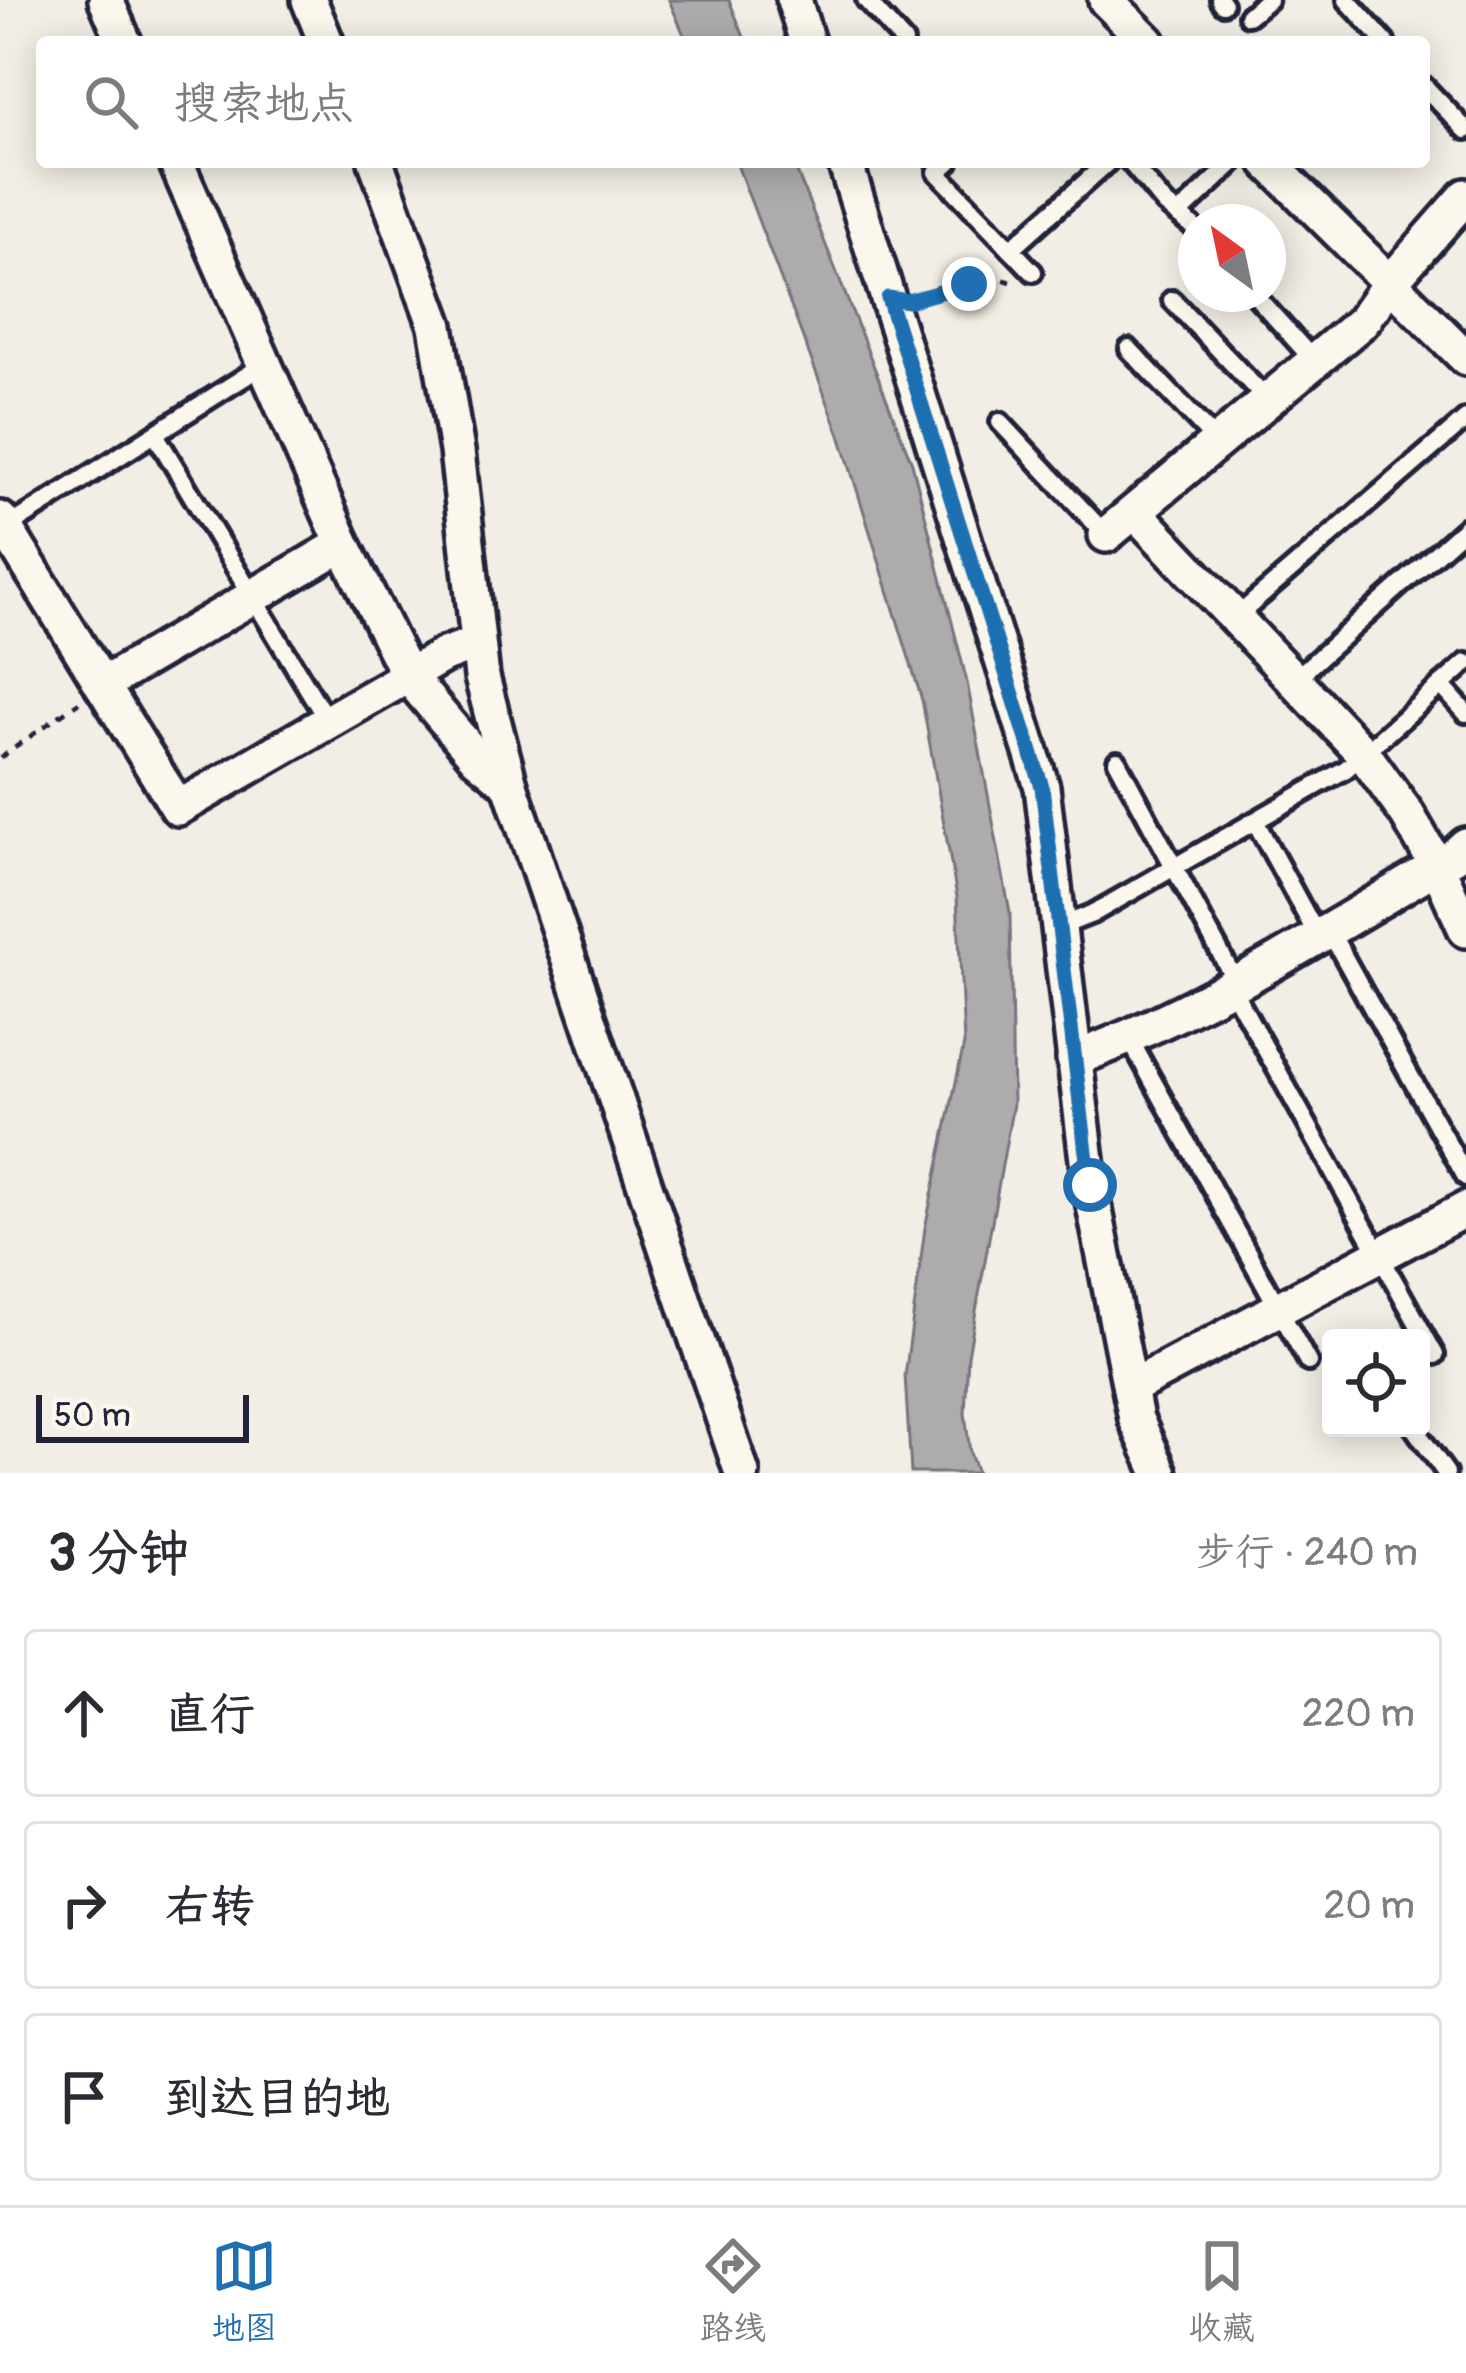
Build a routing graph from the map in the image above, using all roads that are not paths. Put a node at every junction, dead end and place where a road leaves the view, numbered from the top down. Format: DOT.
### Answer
graph roads {
  1 [pos="106,0"];
  2 [pos="309,0"];
  3 [pos="794,0"];
  4 [pos="866,0"];
  5 [pos="1106,0"];
  6 [pos="1268,0"];
  7 [pos="1348,0"];
  8 [pos="1248,16"];
  9 [pos="121,36"];
  10 [pos="324,36"];
  11 [pos="805,36"];
  12 [pos="899,36"];
  13 [pos="1142,36"];
  14 [pos="1379,36"];
  15 [pos="1430,92"];
  16 [pos="1466,130"];
  17 [pos="179,168"];
  18 [pos="379,168"];
  19 [pos="847,168"];
  20 [pos="942,168"];
  21 [pos="1101,168"];
  22 [pos="1136,168"];
  23 [pos="1228,168"];
  24 [pos="1274,168"];
  25 [pos="1466,196"];
  26 [pos="1190,204"];
  27 [pos="1178,213"];
  28 [pos="1011,249"];
  29 [pos="1033,272"];
  30 [pos="1389,284"];
  31 [pos="1172,300"];
  32 [pos="1270,312"];
  33 [pos="1129,349"];
  34 [pos="1466,358"];
  35 [pos="1316,363"];
  36 [pos="265,364"];
  37 [pos="1269,402"];
  38 [pos="1466,419"];
  39 [pos="1000,422"];
  40 [pos="154,434"];
  41 [pos="1219,443"];
  42 [pos="1135,512"];
  43 [pos="3,524"];
  44 [pos="1466,527"];
  45 [pos="1106,536"];
  46 [pos="344,544"];
  47 [pos="253,597"];
  48 [pos="1235,619"];
  49 [pos="477,643"];
  50 [pos="1466,663"];
  51 [pos="408,676"];
  52 [pos="1295,679"];
  53 [pos="102,685"];
  54 [pos="1441,685"];
  55 [pos="1466,712"];
  56 [pos="328,722"];
  57 [pos="1363,754"];
  58 [pos="1117,761"];
  59 [pos="510,785"];
  60 [pos="1255,820"];
  61 [pos="1466,845"];
  62 [pos="1437,866"];
  63 [pos="1174,867"];
  64 [pos="1466,884"];
  65 [pos="1059,927"];
  66 [pos="1466,930"];
  67 [pos="1323,932"];
  68 [pos="1233,984"];
  69 [pos="1129,1039"];
  70 [pos="1074,1059"];
  71 [pos="1466,1177"];
  72 [pos="1466,1209"];
  73 [pos="1381,1257"];
  74 [pos="1280,1310"];
  75 [pos="1435,1355"];
  76 [pos="1308,1362"];
  77 [pos="1130,1388"];
  78 [pos="1420,1437"];
  79 [pos="742,1473"];
  80 [pos="1160,1473"];
  81 [pos="1446,1473"];
  1 -- 9 [label="street"];
  2 -- 10 [label="street"];
  3 -- 11 [label="street"];
  4 -- 12 [label="lane"];
  5 -- 13 [label="street"];
  6 -- 8 [label="lane"];
  7 -- 14 [label="lane"];
  15 -- 16 [label="lane"];
  17 -- 36 [label="street"];
  18 -- 49 [label="street"];
  19 -- 65 [label="street"];
  20 -- 28 [label="lane"];
  21 -- 28 [label="lane"];
  22 -- 27 [label="lane"];
  23 -- 26 [label="lane"];
  24 -- 30 [label="street"];
  25 -- 30 [label="street"];
  28 -- 29 [label="lane"];
  30 -- 34 [label="street"];
  30 -- 35 [label="street"];
  31 -- 37 [label="lane"];
  32 -- 35 [label="lane"];
  33 -- 41 [label="lane"];
  35 -- 37 [label="street"];
  36 -- 40 [label="lane"];
  36 -- 46 [label="street"];
  37 -- 41 [label="street"];
  38 -- 48 [label="lane"];
  39 -- 45 [label="lane"];
  40 -- 43 [label="lane"];
  40 -- 47 [label="lane"];
  41 -- 42 [label="street"];
  42 -- 45 [label="street"];
  42 -- 48 [label="street"];
  43 -- 53 [label="street"];
  44 -- 52 [label="lane"];
  46 -- 47 [label="street"];
  46 -- 51 [label="street"];
  47 -- 53 [label="street"];
  47 -- 56 [label="lane"];
  48 -- 52 [label="street"];
  49 -- 51 [label="street"];
  49 -- 59 [label="street"];
  50 -- 54 [label="lane"];
  51 -- 56 [label="street"];
  51 -- 59 [label="street"];
  52 -- 57 [label="street"];
  53 -- 56 [label="street"];
  54 -- 55 [label="lane"];
  54 -- 57 [label="lane"];
  57 -- 60 [label="lane"];
  57 -- 62 [label="street"];
  58 -- 63 [label="lane"];
  59 -- 79 [label="street"];
  60 -- 63 [label="lane"];
  60 -- 67 [label="lane"];
  61 -- 62 [label="street"];
  62 -- 64 [label="lane"];
  62 -- 66 [label="street"];
  62 -- 67 [label="street"];
  63 -- 65 [label="lane"];
  63 -- 68 [label="lane"];
  65 -- 70 [label="street"];
  67 -- 68 [label="street"];
  67 -- 71 [label="lane"];
  68 -- 69 [label="street"];
  68 -- 73 [label="lane"];
  69 -- 70 [label="street"];
  69 -- 74 [label="lane"];
  70 -- 77 [label="street"];
  72 -- 73 [label="street"];
  73 -- 74 [label="street"];
  73 -- 75 [label="lane"];
  74 -- 76 [label="lane"];
  74 -- 77 [label="street"];
  77 -- 80 [label="street"];
  78 -- 81 [label="lane"];
}
